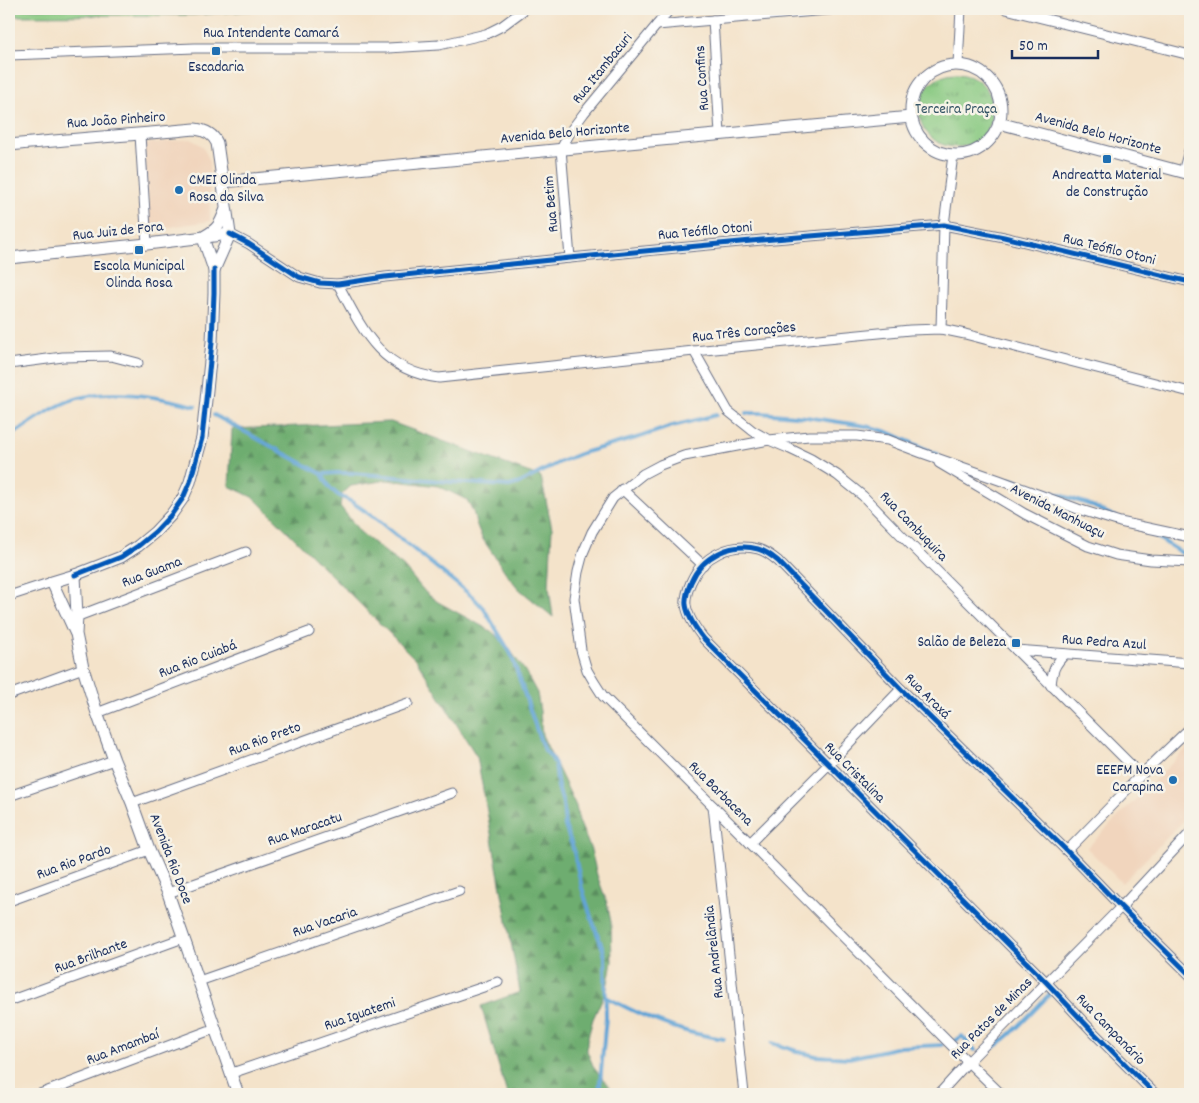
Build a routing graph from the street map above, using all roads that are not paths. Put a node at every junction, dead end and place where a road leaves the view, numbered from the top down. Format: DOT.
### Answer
graph roads {
  1 [pos="525,9"];
  2 [pos="670,9"];
  3 [pos="838,9"];
  4 [pos="962,9"];
  5 [pos="1006,9"];
  6 [pos="713,20"];
  7 [pos="657,25"];
  8 [pos="9,55"];
  9 [pos="1190,55"];
  10 [pos="958,64"];
  11 [pos="911,117"];
  12 [pos="999,123"];
  13 [pos="720,134"];
  14 [pos="140,135"];
  15 [pos="9,145"];
  16 [pos="1190,147"];
  17 [pos="561,148"];
  18 [pos="953,155"];
  19 [pos="1187,173"];
  20 [pos="222,182"];
  21 [pos="226,209"];
  22 [pos="944,225"];
  23 [pos="230,234"];
  24 [pos="203,238"];
  25 [pos="147,244"];
  26 [pos="9,258"];
  27 [pos="570,258"];
  28 [pos="214,270"];
  29 [pos="1190,282"];
  30 [pos="338,284"];
  31 [pos="941,329"];
  32 [pos="694,351"];
  33 [pos="138,363"];
  34 [pos="9,364"];
  35 [pos="1190,392"];
  36 [pos="769,440"];
  37 [pos="922,453"];
  38 [pos="622,489"];
  39 [pos="1190,538"];
  40 [pos="246,552"];
  41 [pos="1190,562"];
  42 [pos="702,564"];
  43 [pos="75,575"];
  44 [pos="52,582"];
  45 [pos="9,596"];
  46 [pos="73,618"];
  47 [pos="309,632"];
  48 [pos="1016,650"];
  49 [pos="1065,654"];
  50 [pos="1190,664"];
  51 [pos="83,668"];
  52 [pos="1051,686"];
  53 [pos="901,689"];
  54 [pos="9,695"];
  55 [pos="408,703"];
  56 [pos="97,713"];
  57 [pos="1190,728"];
  58 [pos="114,760"];
  59 [pos="828,765"];
  60 [pos="1141,775"];
  61 [pos="452,793"];
  62 [pos="9,796"];
  63 [pos="132,803"];
  64 [pos="714,806"];
  65 [pos="1190,833"];
  66 [pos="750,843"];
  67 [pos="149,850"];
  68 [pos="1067,851"];
  69 [pos="459,891"];
  70 [pos="168,893"];
  71 [pos="9,901"];
  72 [pos="1121,907"];
  73 [pos="183,938"];
  74 [pos="1190,974"];
  75 [pos="199,981"];
  76 [pos="498,982"];
  77 [pos="1047,983"];
  78 [pos="9,1002"];
  79 [pos="216,1028"];
  80 [pos="968,1062"];
  81 [pos="232,1073"];
  82 [pos="40,1094"];
  83 [pos="238,1094"];
  84 [pos="744,1094"];
  85 [pos="939,1094"];
  86 [pos="1001,1094"];
  87 [pos="1155,1094"];
  1 -- 8 [label="street, Rua Intendente Camará"];
  2 -- 7 [label="street, Rua Itambacuri"];
  3 -- 6 [label="street"];
  4 -- 10 [label="street"];
  5 -- 9 [label="street"];
  6 -- 7 [label="street"];
  6 -- 13 [label="street, Rua Confins"];
  7 -- 17 [label="street, Rua Itambacuri"];
  10 -- 11 [label="street"];
  10 -- 12 [label="street"];
  11 -- 13 [label="street, Avenida Belo Horizonte"];
  11 -- 18 [label="street"];
  12 -- 18 [label="street"];
  12 -- 19 [label="street, Avenida Belo Horizonte"];
  13 -- 17 [label="street, Avenida Belo Horizonte"];
  14 -- 15 [label="street, Rua João Pinheiro"];
  14 -- 20 [label="street, Rua João Pinheiro"];
  14 -- 25 [label="street"];
  16 -- 19 [label="street"];
  17 -- 20 [label="street, Avenida Belo Horizonte"];
  17 -- 27 [label="street, Rua Betim"];
  18 -- 22 [label="street"];
  20 -- 21 [label="street"];
  21 -- 23 [label="street"];
  21 -- 24 [label="street"];
  22 -- 27 [label="street, Rua Teófilo Otoni"];
  22 -- 29 [label="street, Rua Teófilo Otoni"];
  22 -- 31 [label="street"];
  23 -- 24 [label="street, Rua Juiz de Fora"];
  23 -- 28 [label="street"];
  23 -- 30 [label="street, Rua Teófilo Otoni"];
  24 -- 25 [label="street, Rua Juiz de Fora"];
  24 -- 28 [label="street"];
  25 -- 26 [label="street, Rua Juiz de Fora"];
  27 -- 30 [label="street, Rua Teófilo Otoni"];
  28 -- 43 [label="street"];
  30 -- 32 [label="street, Rua Três Corações"];
  31 -- 32 [label="street, Rua Três Corações"];
  31 -- 35 [label="street, Rua Três Corações"];
  32 -- 36 [label="street"];
  33 -- 34 [label="street"];
  36 -- 37 [label="street, Avenida Manhuaçu"];
  36 -- 38 [label="street"];
  36 -- 48 [label="street, Rua Cambuquira"];
  37 -- 39 [label="street, Avenida Manhuaçu"];
  37 -- 41 [label="street, Avenida Manhuaçu"];
  38 -- 42 [label="street"];
  38 -- 64 [label="street, Rua Barbacena"];
  40 -- 46 [label="street, Rua Guama"];
  42 -- 53 [label="street, Rua Araxá"];
  42 -- 59 [label="street, Rua Cristalina"];
  43 -- 44 [label="street"];
  43 -- 46 [label="street, Avenida Rio Doce"];
  44 -- 45 [label="street"];
  44 -- 46 [label="street, Avenida Rio Doce"];
  46 -- 51 [label="street, Avenida Rio Doce"];
  47 -- 56 [label="street, Rua Rio Cuiabá"];
  48 -- 49 [label="street, Rua Pedra Azul"];
  48 -- 52 [label="street, Rua Cambuquira"];
  49 -- 50 [label="street, Rua Pedra Azul"];
  49 -- 52 [label="street"];
  51 -- 54 [label="street"];
  51 -- 56 [label="street, Avenida Rio Doce"];
  52 -- 60 [label="street, Rua Cambuquira"];
  53 -- 59 [label="street"];
  53 -- 68 [label="street, Rua Araxá"];
  55 -- 63 [label="street, Rua Rio Preto"];
  56 -- 58 [label="street, Avenida Rio Doce"];
  57 -- 60 [label="street"];
  58 -- 62 [label="street"];
  58 -- 63 [label="street, Avenida Rio Doce"];
  59 -- 66 [label="street"];
  59 -- 77 [label="street, Rua Cristalina"];
  60 -- 68 [label="street"];
  61 -- 70 [label="street, Rua Maracatu"];
  63 -- 67 [label="street, Avenida Rio Doce"];
  64 -- 66 [label="street, Rua Barbacena"];
  64 -- 84 [label="street, Rua Andrelândia"];
  65 -- 72 [label="street, Rua Patos de Minas"];
  66 -- 80 [label="street, Rua Barbacena"];
  67 -- 70 [label="street, Avenida Rio Doce"];
  67 -- 71 [label="street, Rua Rio Pardo"];
  68 -- 72 [label="street, Rua Araxá"];
  69 -- 75 [label="street, Rua Vacaria"];
  70 -- 73 [label="street, Avenida Rio Doce"];
  72 -- 74 [label="street, Rua Araxá"];
  72 -- 77 [label="street, Rua Patos de Minas"];
  73 -- 75 [label="street, Avenida Rio Doce"];
  73 -- 78 [label="street, Rua Brilhante"];
  75 -- 79 [label="street, Avenida Rio Doce"];
  76 -- 81 [label="street, Rua Iguatemi"];
  77 -- 80 [label="street, Rua Patos de Minas"];
  77 -- 87 [label="street, Rua Campanário"];
  79 -- 81 [label="street, Avenida Rio Doce"];
  79 -- 82 [label="street, Rua Amambaí"];
  80 -- 85 [label="street, Rua Patos de Minas"];
  80 -- 86 [label="street, Rua Barbacena"];
  81 -- 83 [label="street, Avenida Rio Doce"];
}
